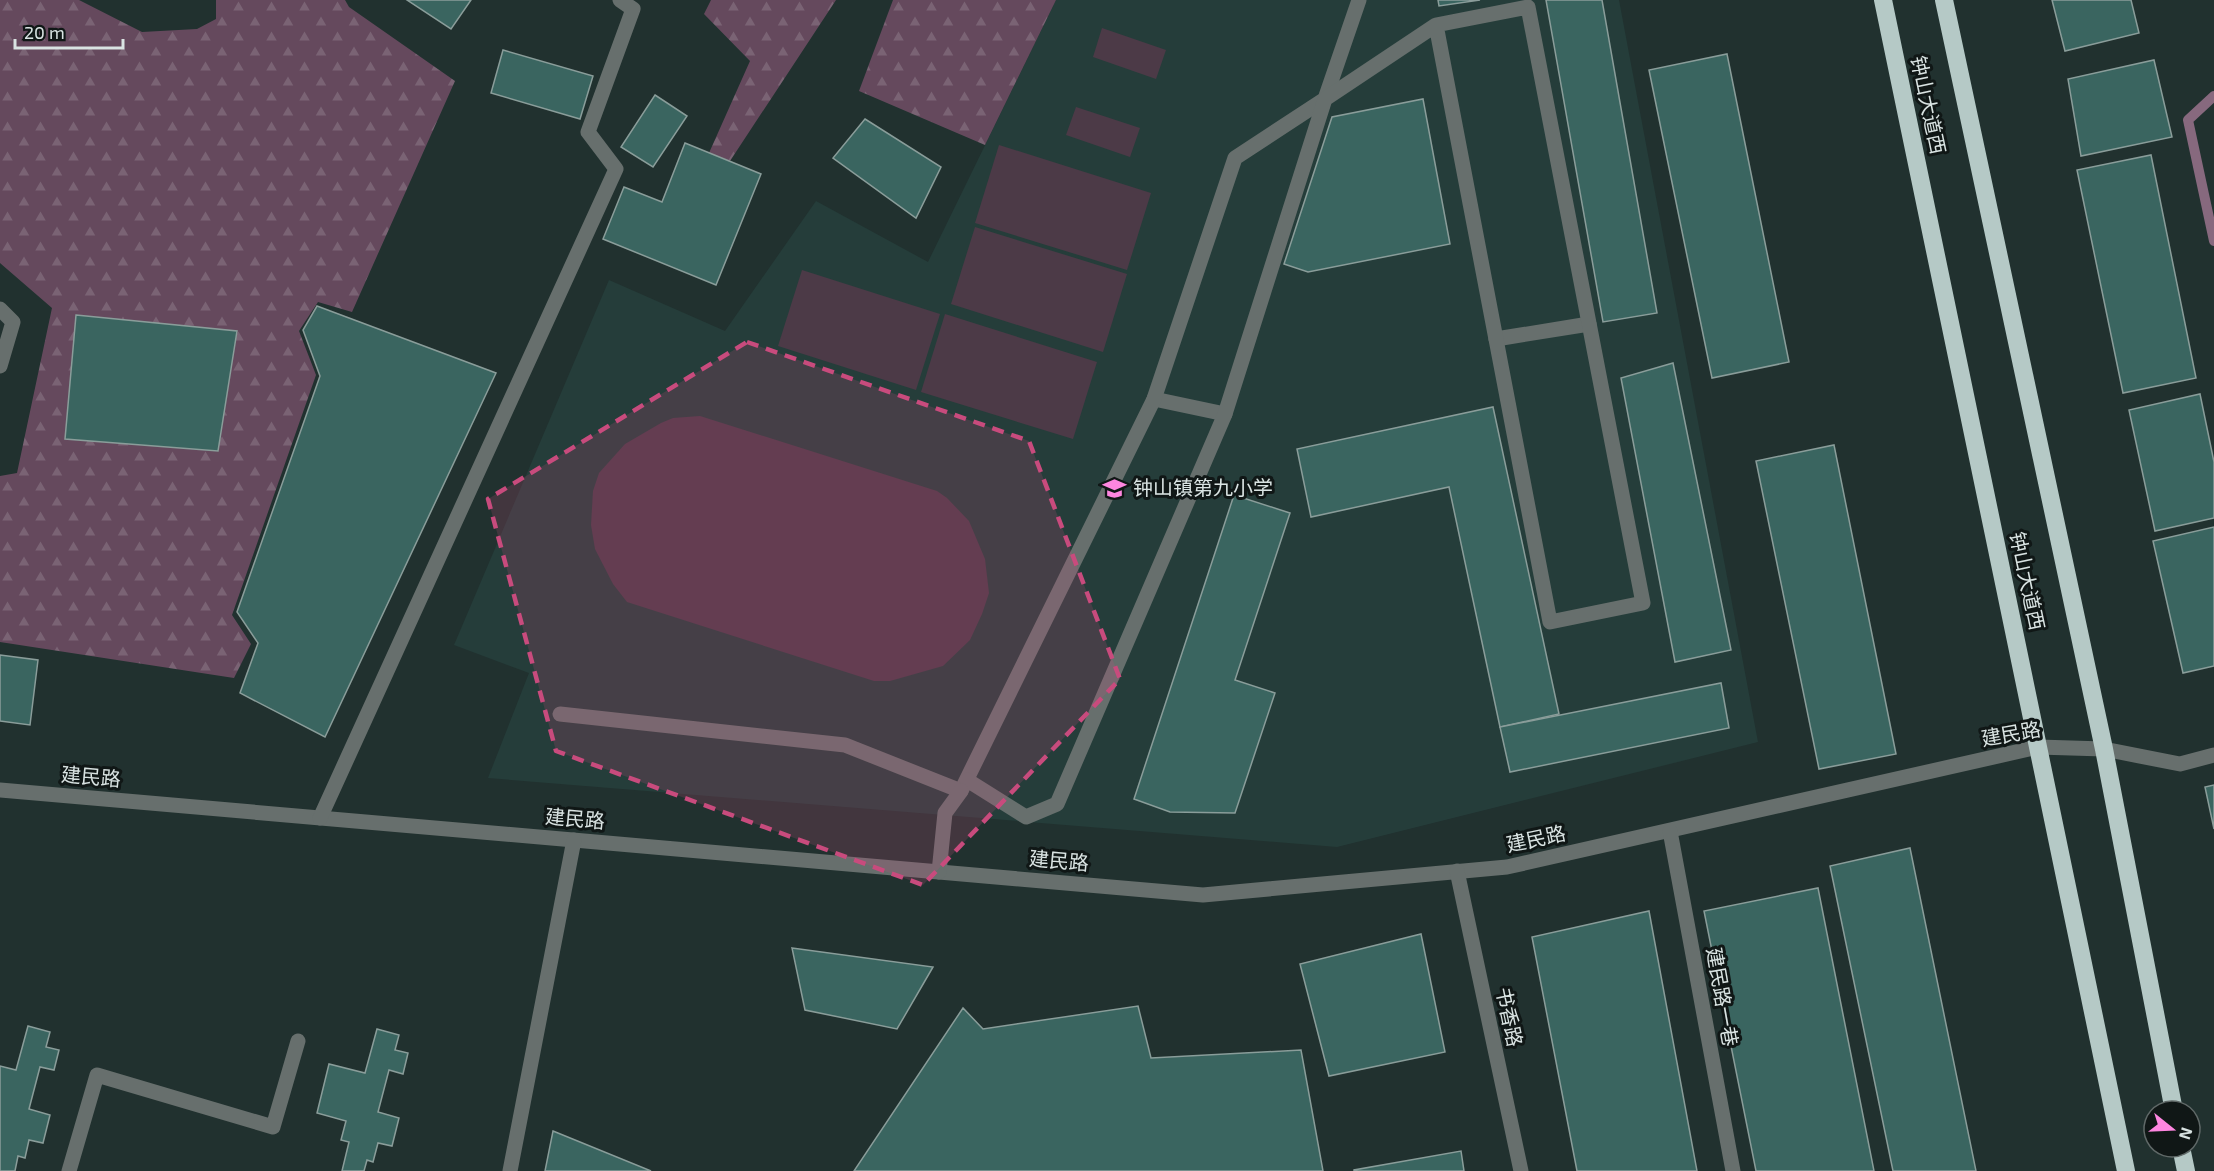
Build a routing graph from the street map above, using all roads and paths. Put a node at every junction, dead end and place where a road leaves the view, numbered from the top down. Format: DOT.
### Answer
graph roads {
  1 [pos="620,0"];
  2 [pos="1359,0"];
  3 [pos="1884,0"];
  4 [pos="1944,0"];
  5 [pos="1436,25"];
  6 [pos="1325,99"];
  7 [pos="0,309"];
  8 [pos="1589,324"];
  9 [pos="1496,339"];
  10 [pos="0,366"];
  11 [pos="1154,399"];
  12 [pos="1225,414"];
  13 [pos="561,714"];
  14 [pos="2038,747"];
  15 [pos="2104,749"];
  16 [pos="2214,755"];
  17 [pos="964,786"];
  18 [pos="0,790"];
  19 [pos="320,818"];
  20 [pos="1670,831"];
  21 [pos="574,840"];
  22 [pos="939,872"];
  23 [pos="1457,872"];
  24 [pos="298,1041"];
  25 [pos="2172,1099"];
  26 [pos="69,1171"];
  27 [pos="510,1171"];
  28 [pos="1521,1171"];
  29 [pos="1733,1171"];
  30 [pos="2126,1171"];
  1 -- 19 [label="street"];
  2 -- 6 [label="street"];
  3 -- 14 [label="highway, 钟山大道西"];
  4 -- 15 [label="highway, 钟山大道西"];
  5 -- 6 [label="street"];
  5 -- 8 [label="street"];
  5 -- 9 [label="street"];
  6 -- 11 [label="street"];
  6 -- 12 [label="street"];
  7 -- 10 [label="street"];
  8 -- 9 [label="street"];
  8 -- 9 [label="street"];
  11 -- 12 [label="street"];
  11 -- 17 [label="street"];
  12 -- 17 [label="street"];
  13 -- 17 [label="street"];
  14 -- 15 [label="street, 建民路"];
  14 -- 20 [label="street, 建民路"];
  14 -- 30 [label="highway, 钟山大道西"];
  15 -- 16 [label="street, 建民路"];
  15 -- 25 [label="highway, 钟山大道西"];
  17 -- 22 [label="street"];
  18 -- 19 [label="street, 建民路"];
  19 -- 21 [label="street, 建民路"];
  20 -- 23 [label="street, 建民路"];
  20 -- 29 [label="street, 建民路一巷"];
  21 -- 22 [label="street, 建民路"];
  21 -- 27 [label="street"];
  22 -- 23 [label="street, 建民路"];
  23 -- 28 [label="street, 书香路"];
  24 -- 26 [label="street"];
}
